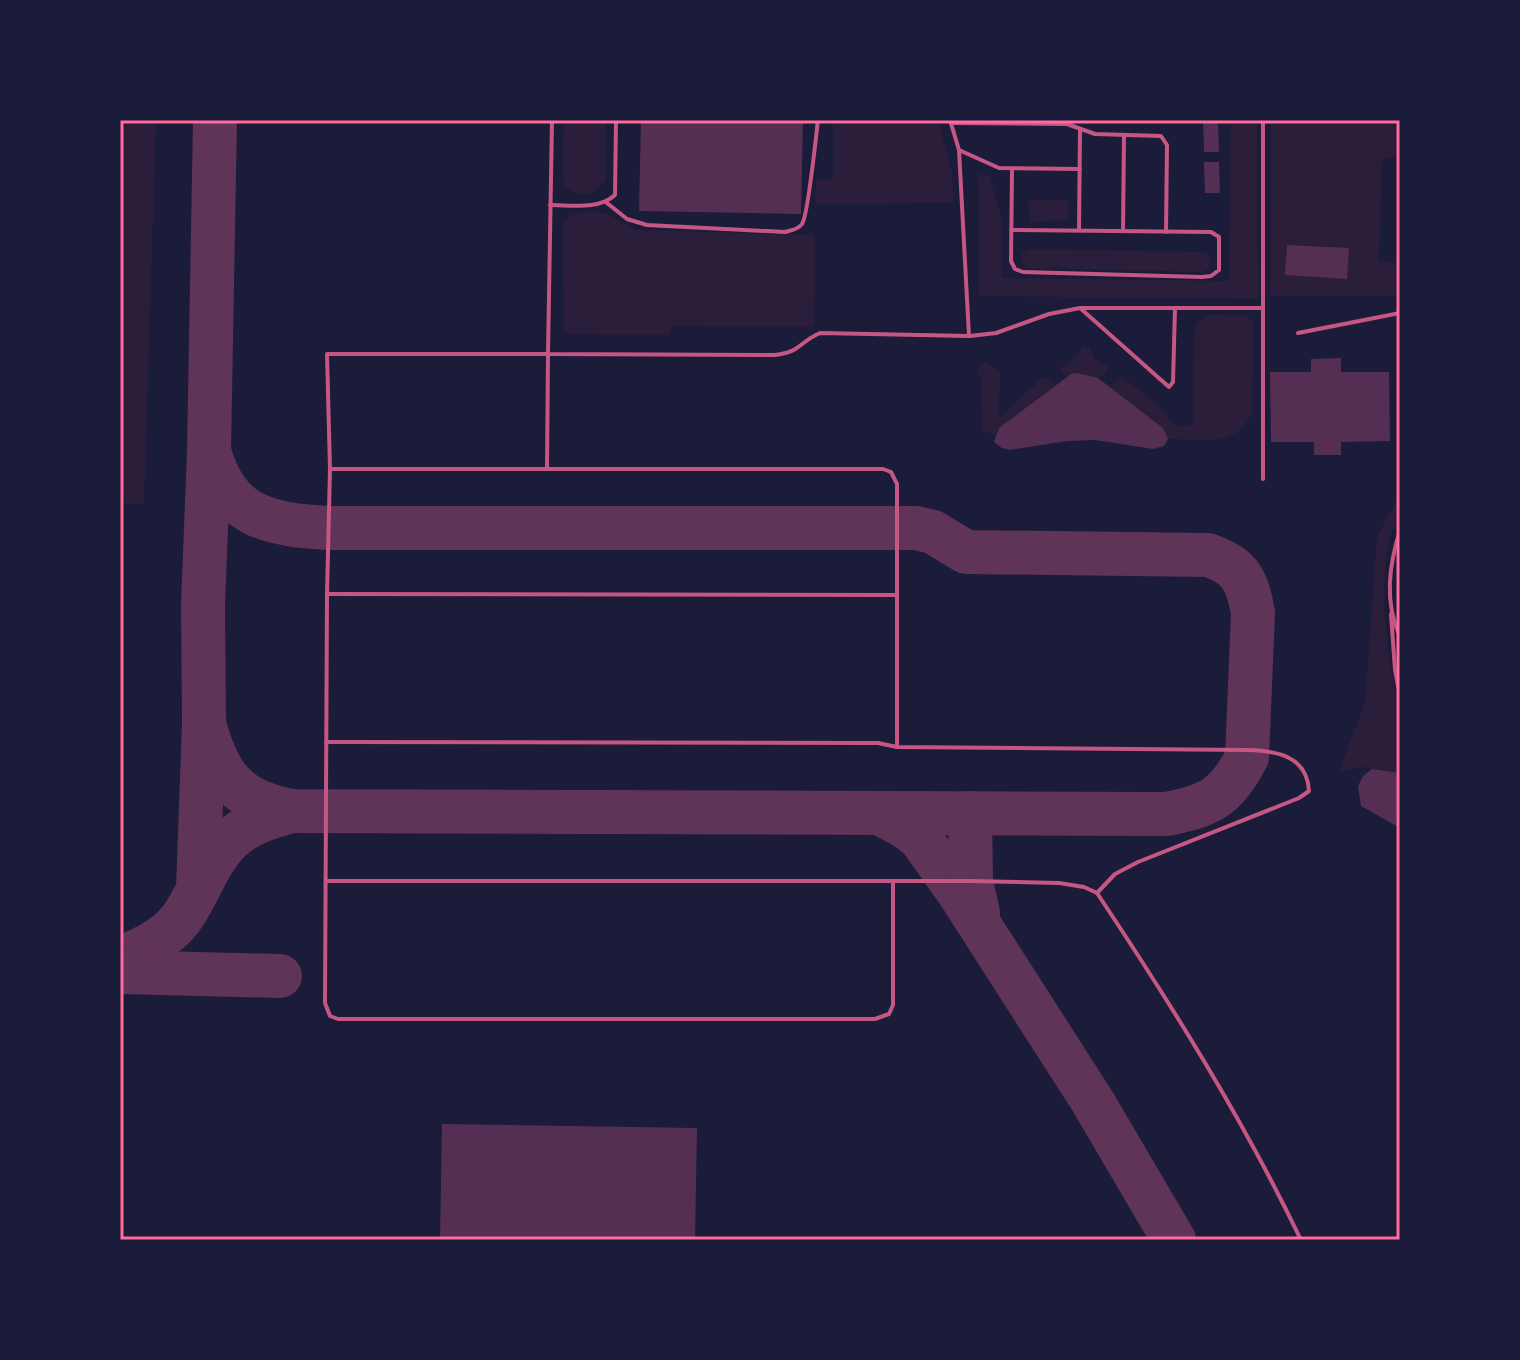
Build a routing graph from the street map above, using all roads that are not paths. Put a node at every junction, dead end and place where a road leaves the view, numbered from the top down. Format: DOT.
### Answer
graph roads {
  1 [pos="552,120"];
  2 [pos="616,120"];
  3 [pos="818,120"];
  4 [pos="1263,120"];
  5 [pos="950,122"];
  6 [pos="1080,129"];
  7 [pos="1124,135"];
  8 [pos="959,150"];
  9 [pos="1012,169"];
  10 [pos="1080,169"];
  11 [pos="607,203"];
  12 [pos="550,205"];
  13 [pos="1011,230"];
  14 [pos="1079,230"];
  15 [pos="1123,231"];
  16 [pos="1166,232"];
  17 [pos="1080,308"];
  18 [pos="1175,308"];
  19 [pos="1263,308"];
  20 [pos="1400,313"];
  21 [pos="1298,333"];
  22 [pos="969,336"];
  23 [pos="548,354"];
  24 [pos="547,468"];
  25 [pos="330,469"];
  26 [pos="1263,479"];
  27 [pos="1400,530"];
  28 [pos="327,594"];
  29 [pos="897,595"];
  30 [pos="1390,600"];
  31 [pos="1400,637"];
  32 [pos="1400,696"];
  33 [pos="326,742"];
  34 [pos="897,747"];
  35 [pos="326,881"];
  36 [pos="893,882"];
  37 [pos="1097,893"];
  38 [pos="1301,1240"];
  1 -- 12 [label="lane"];
  2 -- 11 [label="lane"];
  3 -- 11 [label="lane"];
  4 -- 19 [label="lane"];
  5 -- 6 [label="lane"];
  5 -- 8 [label="lane"];
  6 -- 7 [label="lane"];
  6 -- 10 [label="lane"];
  7 -- 15 [label="lane"];
  7 -- 16 [label="lane"];
  8 -- 9 [label="lane"];
  8 -- 22 [label="lane"];
  9 -- 10 [label="lane"];
  9 -- 13 [label="lane"];
  10 -- 14 [label="lane"];
  11 -- 12 [label="lane"];
  12 -- 23 [label="lane"];
  13 -- 14 [label="lane"];
  13 -- 16 [label="lane"];
  14 -- 15 [label="lane"];
  15 -- 16 [label="lane"];
  17 -- 18 [label="lane"];
  17 -- 18 [label="lane"];
  17 -- 22 [label="lane"];
  18 -- 19 [label="lane"];
  19 -- 26 [label="lane"];
  20 -- 21 [label="lane"];
  22 -- 23 [label="lane"];
  23 -- 24 [label="lane"];
  23 -- 25 [label="lane"];
  24 -- 25 [label="lane"];
  24 -- 29 [label="lane"];
  25 -- 28 [label="lane"];
  27 -- 30 [label="lane"];
  28 -- 29 [label="lane"];
  28 -- 33 [label="lane"];
  29 -- 34 [label="lane"];
  30 -- 31 [label="lane"];
  30 -- 32 [label="lane"];
  33 -- 34 [label="lane"];
  33 -- 35 [label="lane"];
  34 -- 37 [label="lane"];
  35 -- 36 [label="lane"];
  35 -- 36 [label="lane"];
  36 -- 37 [label="lane"];
  37 -- 38 [label="lane"];
}
